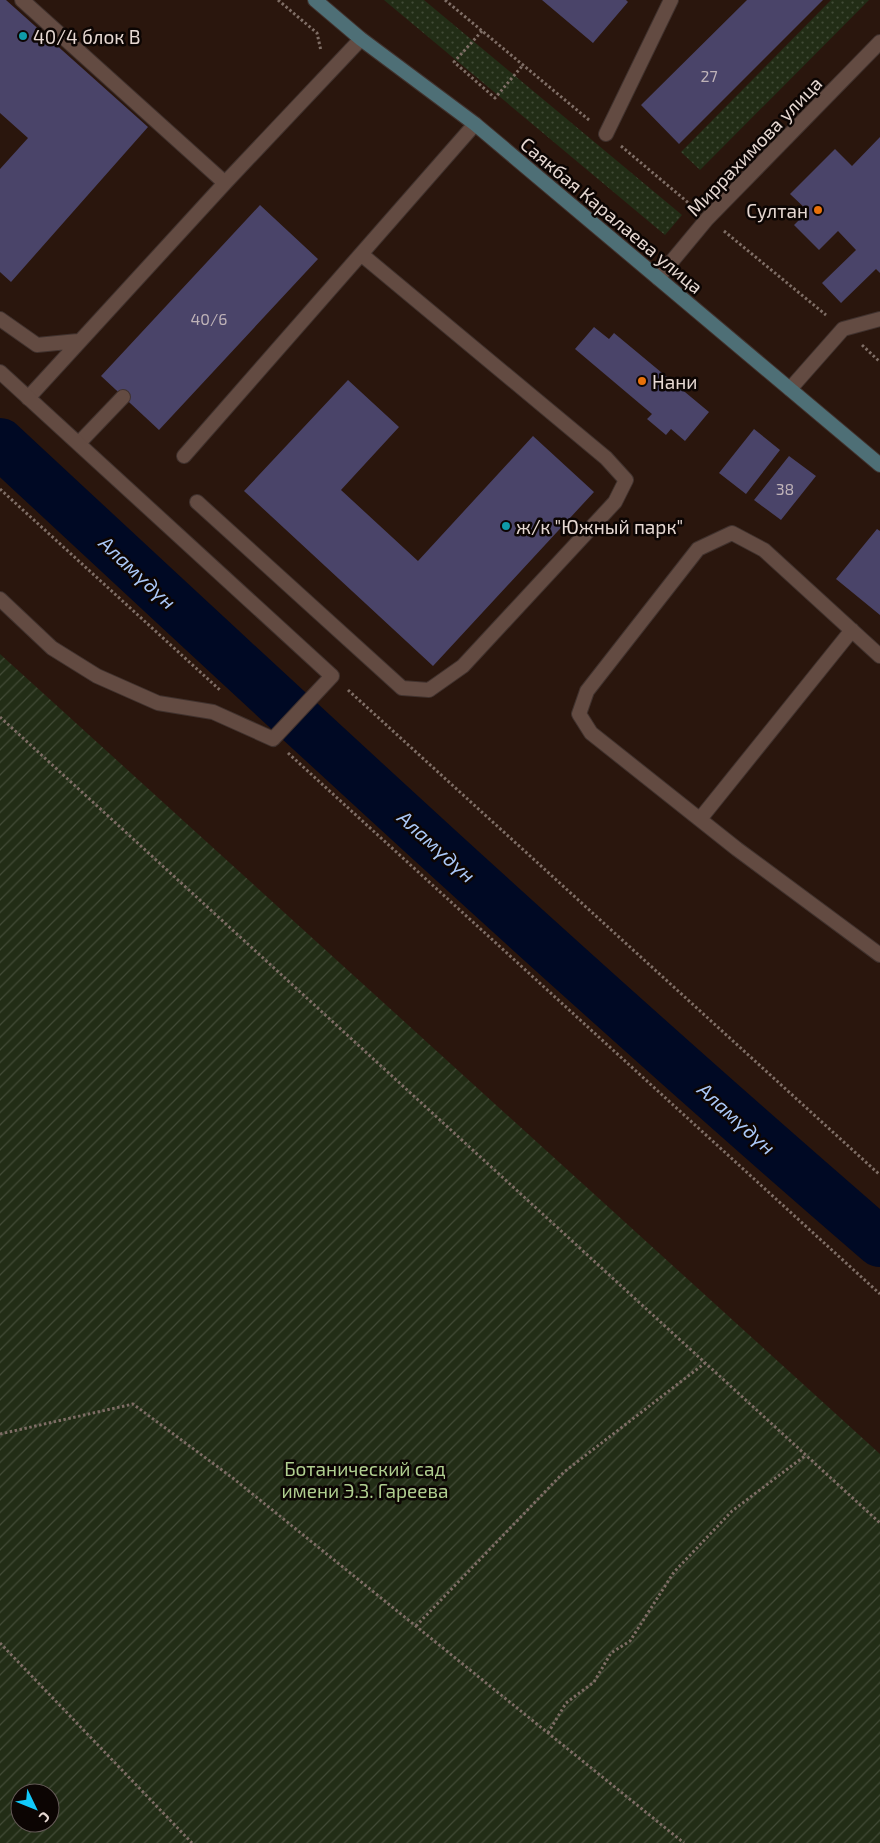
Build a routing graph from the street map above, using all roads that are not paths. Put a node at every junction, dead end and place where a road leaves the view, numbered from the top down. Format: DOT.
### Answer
graph roads {
  1 [pos="22,0"];
  2 [pos="315,0"];
  3 [pos="671,0"];
  4 [pos="361,39"];
  5 [pos="880,42"];
  6 [pos="475,124"];
  7 [pos="606,134"];
  8 [pos="225,183"];
  9 [pos="361,254"];
  10 [pos="658,278"];
  11 [pos="880,318"];
  12 [pos="0,319"];
  13 [pos="78,342"];
  14 [pos="0,372"];
  15 [pos="790,389"];
  16 [pos="123,397"];
  17 [pos="28,398"];
  18 [pos="79,443"];
  19 [pos="184,456"];
  20 [pos="880,465"];
  21 [pos="197,502"];
  22 [pos="0,599"];
  23 [pos="852,630"];
  24 [pos="880,656"];
  25 [pos="700,819"];
  26 [pos="880,956"];
  1 -- 8 [label="street"];
  2 -- 4 [label="main road, Саякбая Каралаева улица"];
  3 -- 7 [label="street"];
  4 -- 6 [label="main road, Саякбая Каралаева улица"];
  4 -- 8 [label="street"];
  5 -- 10 [label="street, Миррахимова улица"];
  6 -- 9 [label="street"];
  6 -- 10 [label="main road, Саякбая Каралаева улица"];
  8 -- 13 [label="street"];
  9 -- 19 [label="street"];
  9 -- 21 [label="street"];
  10 -- 15 [label="main road, Саякбая Каралаева улица"];
  11 -- 15 [label="street"];
  12 -- 13 [label="street"];
  13 -- 17 [label="street"];
  14 -- 17 [label="street"];
  15 -- 20 [label="main road, Саякбая Каралаева улица"];
  16 -- 18 [label="street"];
  17 -- 18 [label="street"];
  18 -- 22 [label="street"];
  23 -- 24 [label="street"];
  23 -- 25 [label="street"];
  23 -- 25 [label="street"];
  25 -- 26 [label="street"];
}
